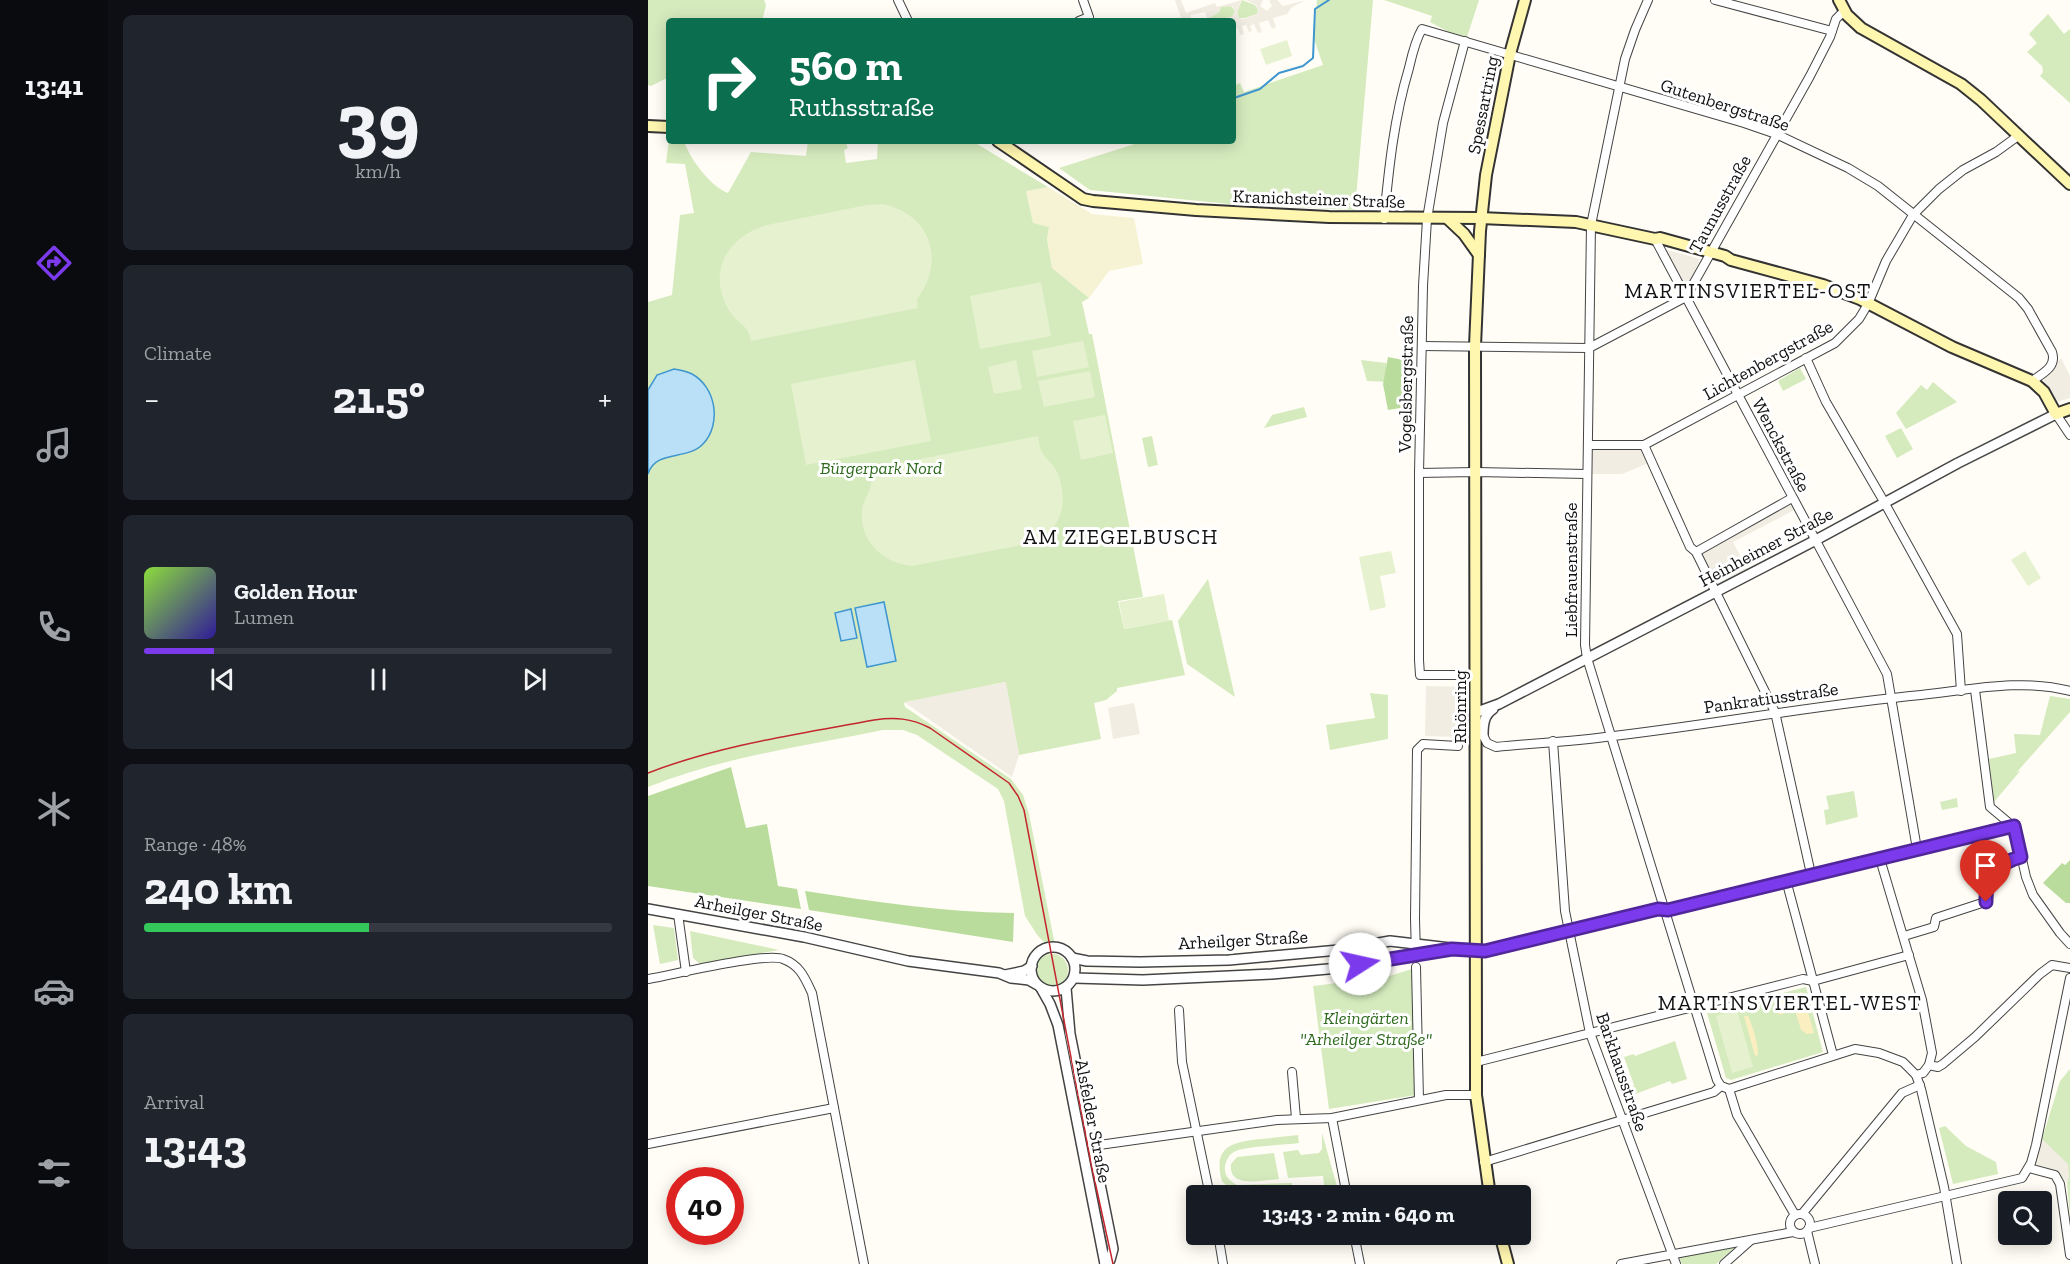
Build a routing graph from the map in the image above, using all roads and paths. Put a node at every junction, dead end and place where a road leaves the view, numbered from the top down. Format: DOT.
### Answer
graph roads {
  1 [pos="898,0"];
  2 [pos="1083,0"];
  3 [pos="1525,0"];
  4 [pos="1648,0"];
  5 [pos="1715,0"];
  6 [pos="1842,5"];
  7 [pos="907,18"];
  8 [pos="1085,18"];
  9 [pos="1832,31"];
  10 [pos="1465,41"];
  11 [pos="1510,54"];
  12 [pos="1619,88"];
  13 [pos="648,126"];
  14 [pos="666,127"];
  15 [pos="1776,134"];
  16 [pos="2018,136"];
  17 [pos="1002,144"];
  18 [pos="2055,171"];
  19 [pos="2070,179"];
  20 [pos="2070,184"];
  21 [pos="1913,215"];
  22 [pos="1447,218"];
  23 [pos="1480,218"];
  24 [pos="1384,219"];
  25 [pos="1427,219"];
  26 [pos="1591,225"];
  27 [pos="1655,239"];
  28 [pos="1710,254"];
  29 [pos="1479,255"];
  30 [pos="1686,297"];
  31 [pos="1868,304"];
  32 [pos="1422,346"];
  33 [pos="1475,346"];
  34 [pos="1589,348"];
  35 [pos="1806,358"];
  36 [pos="2032,381"];
  37 [pos="1737,395"];
  38 [pos="2070,409"];
  39 [pos="2056,414"];
  40 [pos="2070,435"];
  41 [pos="1588,445"];
  42 [pos="1644,445"];
  43 [pos="1476,472"];
  44 [pos="1419,473"];
  45 [pos="1587,474"];
  46 [pos="1792,498"];
  47 [pos="1885,503"];
  48 [pos="1812,537"];
  49 [pos="1696,552"];
  50 [pos="1716,592"];
  51 [pos="1587,658"];
  52 [pos="1476,675"];
  53 [pos="1975,690"];
  54 [pos="1961,691"];
  55 [pos="2070,691"];
  56 [pos="1890,698"];
  57 [pos="1494,707"];
  58 [pos="1477,712"];
  59 [pos="1775,712"];
  60 [pos="1483,735"];
  61 [pos="1610,736"];
  62 [pos="1553,741"];
  63 [pos="1458,746"];
  64 [pos="1477,796"];
  65 [pos="2014,826"];
  66 [pos="1917,849"];
  67 [pos="2021,857"];
  68 [pos="1880,859"];
  69 [pos="1811,874"];
  70 [pos="1786,880"];
  71 [pos="648,909"];
  72 [pos="1665,911"];
  73 [pos="678,914"];
  74 [pos="1568,932"];
  75 [pos="1904,936"];
  76 [pos="1415,943"];
  77 [pos="2070,944"];
  78 [pos="1452,949"];
  79 [pos="1476,951"];
  80 [pos="1416,955"];
  81 [pos="1909,955"];
  82 [pos="1072,958"];
  83 [pos="1032,966"];
  84 [pos="1416,967"];
  85 [pos="2070,968"];
  86 [pos="687,972"];
  87 [pos="1005,975"];
  88 [pos="1074,978"];
  89 [pos="2070,978"];
  90 [pos="648,979"];
  91 [pos="1813,981"];
  92 [pos="1039,986"];
  93 [pos="1066,988"];
  94 [pos="1694,1006"];
  95 [pos="1179,1010"];
  96 [pos="1590,1033"];
  97 [pos="1833,1055"];
  98 [pos="1476,1062"];
  99 [pos="1929,1065"];
  100 [pos="1292,1072"];
  101 [pos="1916,1075"];
  102 [pos="1920,1085"];
  103 [pos="1725,1087"];
  104 [pos="1476,1095"];
  105 [pos="1419,1100"];
  106 [pos="834,1108"];
  107 [pos="1296,1118"];
  108 [pos="1332,1118"];
  109 [pos="1622,1120"];
  110 [pos="1196,1131"];
  111 [pos="648,1144"];
  112 [pos="1092,1146"];
  113 [pos="1484,1162"];
  114 [pos="2029,1168"];
  115 [pos="1208,1185"];
  116 [pos="1345,1185"];
  117 [pos="1487,1185"];
  118 [pos="1946,1196"];
  119 [pos="1799,1214"];
  120 [pos="1808,1230"];
  121 [pos="1793,1232"];
  122 [pos="1752,1239"];
  123 [pos="1220,1245"];
  124 [pos="1356,1245"];
  125 [pos="1503,1245"];
  126 [pos="1672,1254"];
  127 [pos="2070,1255"];
  128 [pos="864,1264"];
  129 [pos="1104,1264"];
  130 [pos="1223,1264"];
  131 [pos="1360,1264"];
  132 [pos="1508,1264"];
  133 [pos="1621,1264"];
  134 [pos="1676,1264"];
  135 [pos="1724,1264"];
  136 [pos="1815,1264"];
  137 [pos="1957,1264"];
  1 -- 7 [label="street"];
  2 -- 8 [label="street"];
  3 -- 11 [label="main road, Spessartring"];
  4 -- 12 [label="street, Liebfrauenstraße"];
  5 -- 9 [label="street"];
  6 -- 9 [label="street, Taunusstraße"];
  6 -- 16 [label="main road"];
  9 -- 15 [label="street, Taunusstraße"];
  10 -- 11 [label="street, Gutenbergstraße"];
  10 -- 24 [label="street, Gutenbergstraße"];
  10 -- 25 [label="street, Vogelsbergstraße"];
  11 -- 12 [label="street, Gutenbergstraße"];
  11 -- 23 [label="main road, Spessartring"];
  12 -- 15 [label="street, Gutenbergstraße"];
  12 -- 26 [label="street, Liebfrauenstraße"];
  13 -- 14 [label="main road"];
  15 -- 21 [label="street, Gutenbergstraße"];
  15 -- 28 [label="street, Taunusstraße"];
  16 -- 18 [label="main road"];
  16 -- 21 [label="street, Lichtenbergstraße"];
  17 -- 24 [label="main road, Kranichsteiner Straße"];
  18 -- 19 [label="main road"];
  18 -- 20 [label="main road"];
  21 -- 31 [label="street, Lichtenbergstraße"];
  21 -- 36 [label="street, Gutenbergstraße"];
  22 -- 23 [label="main road, Kranichsteiner Straße"];
  22 -- 25 [label="main road, Kranichsteiner Straße"];
  22 -- 29 [label="main road"];
  23 -- 26 [label="main road, Kranichsteiner Straße"];
  23 -- 29 [label="main road, Rhönring"];
  24 -- 25 [label="main road, Kranichsteiner Straße"];
  25 -- 32 [label="street, Vogelsbergstraße"];
  26 -- 27 [label="main road, Kranichsteiner Straße"];
  26 -- 34 [label="street, Liebfrauenstraße"];
  27 -- 28 [label="main road, Kranichsteiner Straße"];
  27 -- 30 [label="street, Wenckstraße"];
  28 -- 30 [label="street, Taunusstraße"];
  28 -- 31 [label="main road, Kranichsteiner Straße"];
  29 -- 33 [label="main road, Rhönring"];
  30 -- 34 [label="street"];
  30 -- 37 [label="street, Wenckstraße"];
  31 -- 35 [label="street, Lichtenbergstraße"];
  31 -- 36 [label="main road, Kranichsteiner Straße"];
  32 -- 33 [label="street"];
  32 -- 44 [label="street, Vogelsbergstraße"];
  33 -- 34 [label="street"];
  33 -- 43 [label="main road, Rhönring"];
  34 -- 41 [label="street, Liebfrauenstraße"];
  35 -- 37 [label="street, Lichtenbergstraße"];
  35 -- 47 [label="street"];
  36 -- 39 [label="main road, Kranichsteiner Straße"];
  37 -- 42 [label="street, Lichtenbergstraße"];
  37 -- 46 [label="street, Wenckstraße"];
  38 -- 39 [label="main road, Heinheimer Straße"];
  39 -- 40 [label="street"];
  39 -- 47 [label="street, Heinheimer Straße"];
  41 -- 42 [label="street, Lichtenbergstraße"];
  41 -- 45 [label="street, Liebfrauenstraße"];
  42 -- 49 [label="street"];
  43 -- 44 [label="street"];
  43 -- 45 [label="street"];
  43 -- 52 [label="main road, Rhönring"];
  44 -- 52 [label="street, Vogelsbergstraße"];
  45 -- 51 [label="street, Liebfrauenstraße"];
  46 -- 48 [label="street, Wenckstraße"];
  46 -- 49 [label="street"];
  47 -- 48 [label="street, Heinheimer Straße"];
  47 -- 54 [label="street"];
  48 -- 50 [label="street, Heinheimer Straße"];
  48 -- 56 [label="street, Wenckstraße"];
  49 -- 50 [label="street"];
  50 -- 51 [label="street, Heinheimer Straße"];
  50 -- 59 [label="street"];
  51 -- 57 [label="street, Heinheimer Straße"];
  51 -- 61 [label="street, Liebfrauenstraße"];
  52 -- 58 [label="main road, Rhönring"];
  53 -- 54 [label="street, Pankratiusstraße"];
  53 -- 55 [label="street, Pankratiusstraße"];
  53 -- 65 [label="street"];
  54 -- 56 [label="street, Pankratiusstraße"];
  56 -- 59 [label="street, Pankratiusstraße"];
  56 -- 66 [label="street, Wenckstraße"];
  57 -- 58 [label="street, Heinheimer Straße"];
  57 -- 60 [label="street"];
  58 -- 64 [label="main road, Rhönring"];
  59 -- 61 [label="street, Pankratiusstraße"];
  59 -- 69 [label="street"];
  60 -- 62 [label="street, Pankratiusstraße"];
  60 -- 64 [label="main road"];
  61 -- 62 [label="street, Pankratiusstraße"];
  61 -- 72 [label="street, Liebfrauenstraße"];
  62 -- 74 [label="street, Barkhausstraße"];
  63 -- 76 [label="street"];
  64 -- 79 [label="main road, Rhönring"];
  65 -- 66 [label="street, Arheilger Straße"];
  65 -- 67 [label="street"];
  66 -- 68 [label="street, Arheilger Straße"];
  67 -- 75 [label="street"];
  67 -- 77 [label="street"];
  68 -- 69 [label="street, Arheilger Straße"];
  68 -- 75 [label="street"];
  69 -- 70 [label="street, Arheilger Straße"];
  70 -- 72 [label="street, Arheilger Straße"];
  70 -- 91 [label="street"];
  71 -- 73 [label="street, Arheilger Straße"];
  72 -- 74 [label="street, Arheilger Straße"];
  72 -- 94 [label="street, Liebfrauenstraße"];
  73 -- 86 [label="street"];
  73 -- 87 [label="street, Arheilger Straße"];
  74 -- 79 [label="street, Arheilger Straße"];
  74 -- 96 [label="street, Barkhausstraße"];
  75 -- 81 [label="street"];
  76 -- 78 [label="street, Arheilger Straße"];
  76 -- 80 [label="street"];
  76 -- 82 [label="street, Arheilger Straße"];
  78 -- 79 [label="street, Arheilger Straße"];
  78 -- 80 [label="street, Arheilger Straße"];
  79 -- 98 [label="main road, Rhönring"];
  80 -- 88 [label="street, Arheilger Straße"];
  81 -- 91 [label="street"];
  81 -- 99 [label="street"];
  82 -- 83 [label="street, Arheilger Straße"];
  82 -- 88 [label="street"];
  83 -- 87 [label="street, Arheilger Straße"];
  83 -- 92 [label="street"];
  84 -- 105 [label="street"];
  85 -- 99 [label="street"];
  86 -- 90 [label="street"];
  86 -- 106 [label="street"];
  87 -- 92 [label="street, Arheilger Straße"];
  88 -- 93 [label="street"];
  89 -- 114 [label="street"];
  91 -- 94 [label="street"];
  91 -- 97 [label="street"];
  92 -- 93 [label="street, Arheilger Straße"];
  92 -- 129 [label="street, Alsfelder Straße"];
  93 -- 112 [label="street, Alsfelder Straße"];
  94 -- 96 [label="street"];
  94 -- 103 [label="street, Liebfrauenstraße"];
  95 -- 110 [label="street"];
  96 -- 98 [label="street"];
  96 -- 109 [label="street, Barkhausstraße"];
  97 -- 101 [label="street"];
  97 -- 103 [label="street"];
  98 -- 104 [label="main road, Rhönring"];
  99 -- 101 [label="street"];
  100 -- 107 [label="street"];
  101 -- 102 [label="street"];
  102 -- 118 [label="street"];
  102 -- 119 [label="street"];
  103 -- 109 [label="street"];
  103 -- 119 [label="street"];
  104 -- 105 [label="street"];
  104 -- 113 [label="main road, Rhönring"];
  105 -- 108 [label="street"];
  106 -- 111 [label="street"];
  106 -- 128 [label="street"];
  107 -- 108 [label="street"];
  107 -- 110 [label="street"];
  108 -- 116 [label="street"];
  109 -- 113 [label="street"];
  109 -- 126 [label="street, Barkhausstraße"];
  110 -- 112 [label="street"];
  110 -- 115 [label="street"];
  112 -- 129 [label="street, Alsfelder Straße"];
  113 -- 117 [label="main road, Rhönring"];
  114 -- 118 [label="street"];
  114 -- 127 [label="street"];
  118 -- 120 [label="street"];
  118 -- 137 [label="street"];
  119 -- 120 [label="street"];
  119 -- 121 [label="street"];
  120 -- 121 [label="street"];
  120 -- 136 [label="street"];
  121 -- 122 [label="street"];
  122 -- 126 [label="street"];
  122 -- 135 [label="street"];
  123 -- 130 [label="street"];
  124 -- 131 [label="street"];
  125 -- 132 [label="main road"];
  126 -- 133 [label="street"];
  126 -- 134 [label="street, Barkhausstraße"];
}
